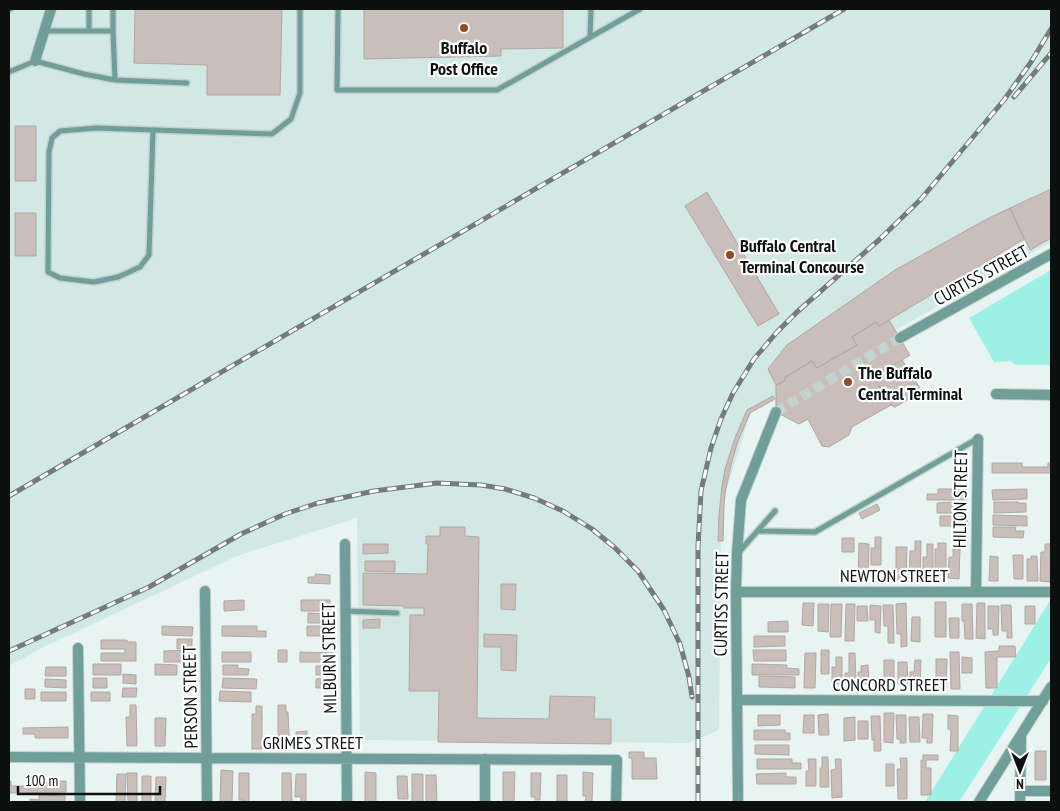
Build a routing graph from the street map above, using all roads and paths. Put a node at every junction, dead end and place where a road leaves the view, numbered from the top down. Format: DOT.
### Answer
graph roads {
  1 [pos="51,9"];
  2 [pos="89,9"];
  3 [pos="113,9"];
  4 [pos="300,9"];
  5 [pos="338,9"];
  6 [pos="591,9"];
  7 [pos="640,9"];
  8 [pos="44,31"];
  9 [pos="89,31"];
  10 [pos="113,31"];
  11 [pos="590,37"];
  12 [pos="35,60"];
  13 [pos="9,72"];
  14 [pos="115,80"];
  15 [pos="187,83"];
  16 [pos="153,130"];
  17 [pos="1051,254"];
  18 [pos="900,338"];
  19 [pos="996,394"];
  20 [pos="1051,395"];
  21 [pos="776,412"];
  22 [pos="978,439"];
  23 [pos="775,511"];
  24 [pos="758,531"];
  25 [pos="344,544"];
  26 [pos="737,555"];
  27 [pos="205,591"];
  28 [pos="976,591"];
  29 [pos="736,592"];
  30 [pos="1051,592"];
  31 [pos="345,612"];
  32 [pos="397,613"];
  33 [pos="78,648"];
  34 [pos="1051,687"];
  35 [pos="737,700"];
  36 [pos="1043,701"];
  37 [pos="1021,735"];
  38 [pos="9,756"];
  39 [pos="79,756"];
  40 [pos="207,758"];
  41 [pos="346,759"];
  42 [pos="485,759"];
  43 [pos="1020,791"];
  44 [pos="1051,791"];
  45 [pos="80,802"];
  46 [pos="207,802"];
  47 [pos="346,802"];
  48 [pos="485,802"];
  49 [pos="616,802"];
  50 [pos="738,802"];
  51 [pos="979,802"];
  52 [pos="1020,802"];
  1 -- 8 [label="street"];
  2 -- 9 [label="lane"];
  3 -- 10 [label="lane"];
  4 -- 16 [label="lane"];
  5 -- 11 [label="lane"];
  6 -- 11 [label="lane"];
  7 -- 11 [label="lane"];
  8 -- 9 [label="lane"];
  8 -- 12 [label="street"];
  9 -- 10 [label="lane"];
  10 -- 14 [label="lane"];
  12 -- 13 [label="lane"];
  12 -- 14 [label="lane"];
  14 -- 15 [label="lane"];
  16 -- 16 [label="lane"];
  17 -- 18 [label="street, CURTISS STREET"];
  19 -- 20 [label="street"];
  21 -- 26 [label="street, CURTISS STREET"];
  22 -- 24 [label="lane"];
  22 -- 28 [label="street, HILTON STREET"];
  23 -- 24 [label="lane"];
  24 -- 26 [label="lane"];
  25 -- 31 [label="street, MILBURN STREET"];
  26 -- 29 [label="street, CURTISS STREET"];
  27 -- 40 [label="street, PERSON STREET"];
  28 -- 29 [label="street, NEWTON STREET"];
  28 -- 30 [label="street, NEWTON STREET"];
  29 -- 35 [label="street, CURTISS STREET"];
  31 -- 32 [label="lane"];
  31 -- 41 [label="street, MILBURN STREET"];
  33 -- 39 [label="street"];
  34 -- 36 [label="street"];
  35 -- 36 [label="street, CONCORD STREET"];
  35 -- 50 [label="street, CURTISS STREET"];
  36 -- 37 [label="street"];
  37 -- 43 [label="street"];
  37 -- 51 [label="street"];
  38 -- 39 [label="street, GRIMES STREET"];
  39 -- 40 [label="street, GRIMES STREET"];
  39 -- 45 [label="street"];
  40 -- 41 [label="street, GRIMES STREET"];
  40 -- 46 [label="street, PERSON STREET"];
  41 -- 42 [label="street, GRIMES STREET"];
  41 -- 47 [label="street, MILBURN STREET"];
  42 -- 48 [label="street"];
  42 -- 49 [label="street, GRIMES STREET"];
  43 -- 44 [label="street"];
  43 -- 52 [label="street"];
}
